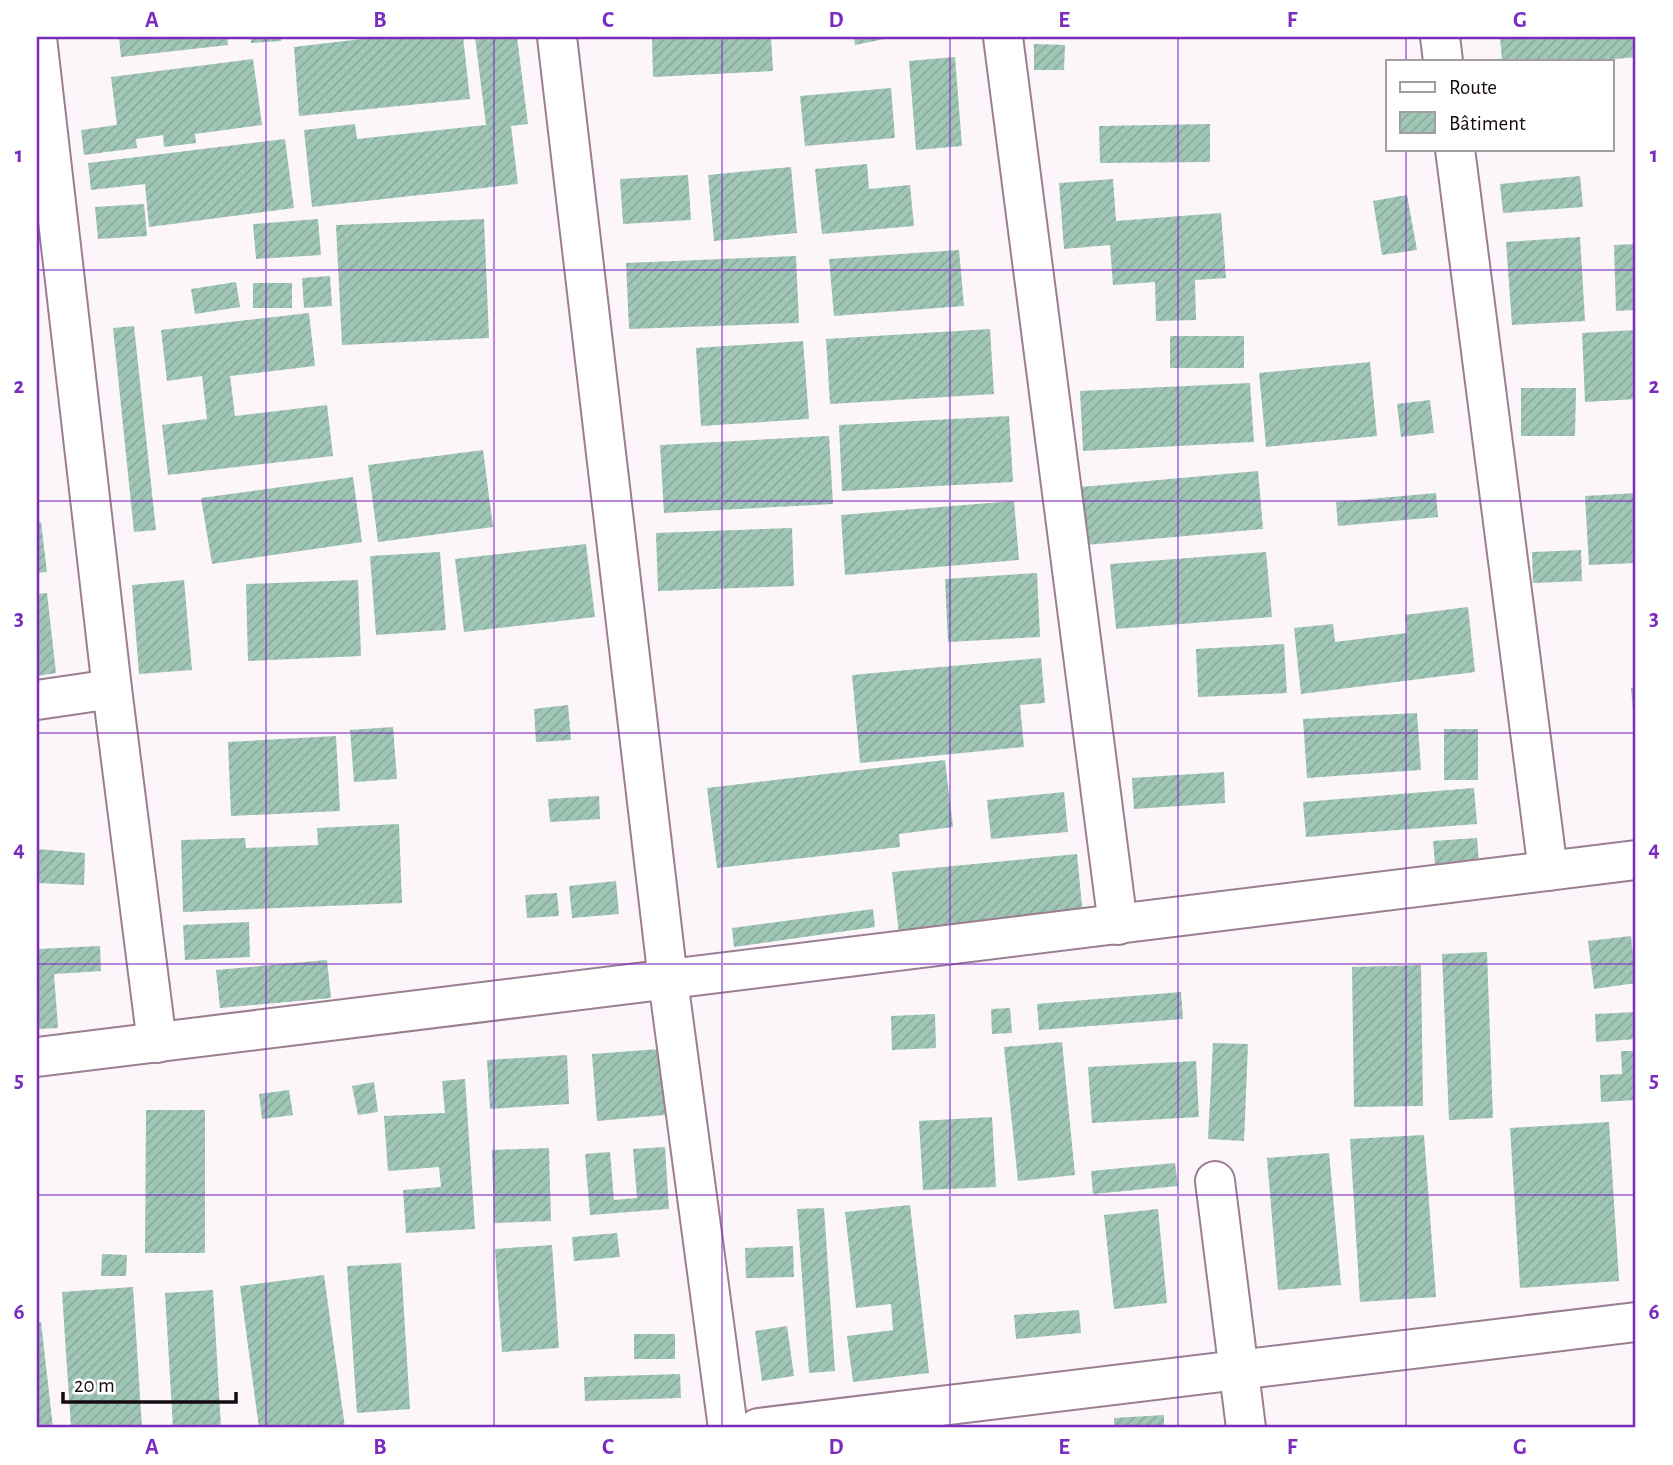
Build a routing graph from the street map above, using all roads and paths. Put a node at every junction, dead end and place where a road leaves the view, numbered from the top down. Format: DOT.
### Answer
graph roads {
  1 [pos="557,37"];
  2 [pos="1003,37"];
  3 [pos="1440,37"];
  4 [pos="37,38"];
  5 [pos="1443,60"];
  6 [pos="1455,150"];
  7 [pos="112,689"];
  8 [pos="37,700"];
  9 [pos="1636,860"];
  10 [pos="1548,871"];
  11 [pos="1118,925"];
  12 [pos="668,980"];
  13 [pos="157,1042"];
  14 [pos="37,1057"];
  15 [pos="1215,1181"];
  16 [pos="1636,1322"];
  17 [pos="1239,1370"];
  18 [pos="728,1428"];
  19 [pos="758,1428"];
  20 [pos="1246,1428"];
  1 -- 12 [label="street"];
  2 -- 11 [label="street"];
  3 -- 5 [label="street"];
  4 -- 7 [label="street"];
  6 -- 10 [label="street"];
  7 -- 8 [label="street"];
  7 -- 13 [label="street"];
  9 -- 10 [label="street"];
  10 -- 11 [label="street"];
  11 -- 12 [label="street"];
  12 -- 13 [label="street"];
  12 -- 18 [label="street"];
  13 -- 14 [label="street"];
  15 -- 17 [label="street"];
  16 -- 17 [label="street"];
  17 -- 19 [label="street"];
  17 -- 20 [label="street"];
}
